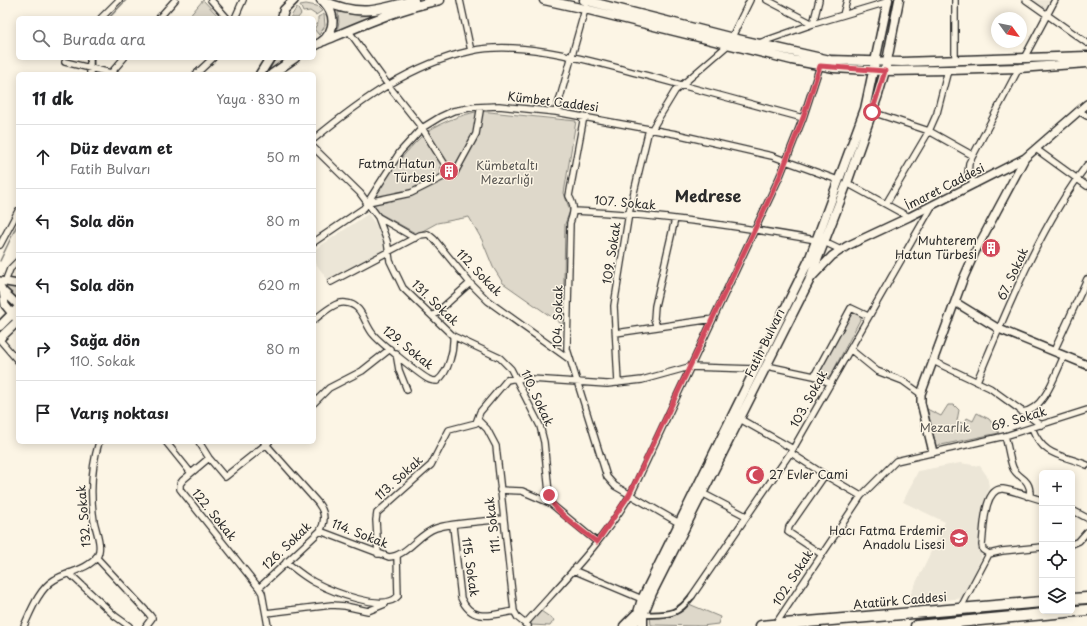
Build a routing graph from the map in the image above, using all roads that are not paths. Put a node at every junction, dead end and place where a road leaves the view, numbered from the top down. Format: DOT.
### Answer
graph roads {
  1 [pos="119,0"];
  2 [pos="175,0"];
  3 [pos="211,0"];
  4 [pos="243,0"];
  5 [pos="285,0"];
  6 [pos="294,0"];
  7 [pos="321,0"];
  8 [pos="414,0"];
  9 [pos="440,0"];
  10 [pos="460,0"];
  11 [pos="544,0"];
  12 [pos="750,0"];
  13 [pos="767,0"];
  14 [pos="819,0"];
  15 [pos="847,0"];
  16 [pos="899,0"];
  17 [pos="955,0"];
  18 [pos="1026,0"];
  19 [pos="1055,0"];
  20 [pos="887,1"];
  21 [pos="586,2"];
  22 [pos="776,2"];
  23 [pos="843,15"];
  24 [pos="1046,15"];
  25 [pos="103,16"];
  26 [pos="161,16"];
  27 [pos="225,16"];
  28 [pos="236,16"];
  29 [pos="282,16"];
  30 [pos="282,16"];
  31 [pos="813,24"];
  32 [pos="348,30"];
  33 [pos="324,40"];
  34 [pos="730,41"];
  35 [pos="1087,43"];
  36 [pos="758,44"];
  37 [pos="316,45"];
  38 [pos="471,51"];
  39 [pos="572,56"];
  40 [pos="1087,56"];
  41 [pos="1024,58"];
  42 [pos="90,60"];
  43 [pos="123,60"];
  44 [pos="211,60"];
  45 [pos="269,60"];
  46 [pos="292,60"];
  47 [pos="955,61"];
  48 [pos="65,62"];
  49 [pos="875,62"];
  50 [pos="887,62"];
  51 [pos="1087,62"];
  52 [pos="820,66"];
  53 [pos="1019,68"];
  54 [pos="874,70"];
  55 [pos="948,70"];
  56 [pos="90,71"];
  57 [pos="885,71"];
  58 [pos="108,72"];
  59 [pos="114,72"];
  60 [pos="198,72"];
  61 [pos="261,72"];
  62 [pos="275,72"];
  63 [pos="388,85"];
  64 [pos="680,85"];
  65 [pos="1087,104"];
  66 [pos="480,111"];
  67 [pos="1079,111"];
  68 [pos="556,112"];
  69 [pos="872,112"];
  70 [pos="584,116"];
  71 [pos="1087,116"];
  72 [pos="803,118"];
  73 [pos="422,128"];
  74 [pos="651,129"];
  75 [pos="929,131"];
  76 [pos="316,137"];
  77 [pos="1036,149"];
  78 [pos="316,150"];
  79 [pos="972,155"];
  80 [pos="1025,158"];
  81 [pos="786,160"];
  82 [pos="1087,165"];
  83 [pos="445,176"];
  84 [pos="1076,179"];
  85 [pos="838,180"];
  86 [pos="847,183"];
  87 [pos="975,184"];
  88 [pos="1087,186"];
  89 [pos="368,202"];
  90 [pos="886,204"];
  91 [pos="932,206"];
  92 [pos="574,211"];
  93 [pos="629,213"];
  94 [pos="16,215"];
  95 [pos="378,217"];
  96 [pos="909,217"];
  97 [pos="675,219"];
  98 [pos="755,229"];
  99 [pos="415,238"];
  100 [pos="316,241"];
  101 [pos="820,241"];
  102 [pos="0,245"];
  103 [pos="841,250"];
  104 [pos="388,252"];
  105 [pos="16,263"];
  106 [pos="1087,279"];
  107 [pos="809,281"];
  108 [pos="331,282"];
  109 [pos="470,283"];
  110 [pos="16,284"];
  111 [pos="2,285"];
  112 [pos="1080,293"];
  113 [pos="1087,296"];
  114 [pos="955,302"];
  115 [pos="16,303"];
  116 [pos="16,309"];
  117 [pos="12,314"];
  118 [pos="433,316"];
  119 [pos="868,316"];
  120 [pos="16,319"];
  121 [pos="316,319"];
  122 [pos="713,319"];
  123 [pos="16,323"];
  124 [pos="0,326"];
  125 [pos="657,327"];
  126 [pos="999,329"];
  127 [pos="616,333"];
  128 [pos="453,336"];
  129 [pos="0,339"];
  130 [pos="390,349"];
  131 [pos="850,349"];
  132 [pos="1054,351"];
  133 [pos="396,353"];
  134 [pos="1064,356"];
  135 [pos="16,359"];
  136 [pos="569,359"];
  137 [pos="934,361"];
  138 [pos="1087,365"];
  139 [pos="767,366"];
  140 [pos="689,367"];
  141 [pos="756,369"];
  142 [pos="814,376"];
  143 [pos="516,378"];
  144 [pos="437,381"];
  145 [pos="576,382"];
  146 [pos="978,382"];
  147 [pos="618,383"];
  148 [pos="830,383"];
  149 [pos="407,390"];
  150 [pos="921,394"];
  151 [pos="316,401"];
  152 [pos="1087,410"];
  153 [pos="1022,412"];
  154 [pos="740,419"];
  155 [pos="478,420"];
  156 [pos="1041,425"];
  157 [pos="1032,428"];
  158 [pos="1005,436"];
  159 [pos="98,444"];
  160 [pos="168,444"];
  161 [pos="200,444"];
  162 [pos="265,444"];
  163 [pos="267,444"];
  164 [pos="792,451"];
  165 [pos="933,452"];
  166 [pos="209,458"];
  167 [pos="1087,465"];
  168 [pos="191,473"];
  169 [pos="825,475"];
  170 [pos="500,490"];
  171 [pos="702,493"];
  172 [pos="629,495"];
  173 [pos="861,496"];
  174 [pos="1027,496"];
  175 [pos="1039,499"];
  176 [pos="550,502"];
  177 [pos="1075,512"];
  178 [pos="746,516"];
  179 [pos="1087,518"];
  180 [pos="503,519"];
  181 [pos="679,523"];
  182 [pos="453,526"];
  183 [pos="320,531"];
  184 [pos="1087,532"];
  185 [pos="597,542"];
  186 [pos="1075,543"];
  187 [pos="1039,547"];
  188 [pos="378,554"];
  189 [pos="822,554"];
  190 [pos="988,554"];
  191 [pos="397,556"];
  192 [pos="96,557"];
  193 [pos="286,562"];
  194 [pos="573,570"];
  195 [pos="69,573"];
  196 [pos="259,588"];
  197 [pos="692,596"];
  198 [pos="1087,598"];
  199 [pos="642,599"];
  200 [pos="1075,599"];
  201 [pos="1039,602"];
  202 [pos="387,603"];
  203 [pos="960,609"];
  204 [pos="1087,610"];
  205 [pos="514,611"];
  206 [pos="266,613"];
  207 [pos="640,614"];
  208 [pos="526,625"];
  209 [pos="775,625"];
  210 [pos="24,626"];
  211 [pos="129,626"];
  212 [pos="146,626"];
  213 [pos="268,626"];
  214 [pos="624,626"];
  215 [pos="634,626"];
  216 [pos="643,626"];
  217 [pos="648,626"];
  218 [pos="761,626"];
  219 [pos="916,626"];
  1 -- 25 [label="street"];
  2 -- 26 [label="street"];
  3 -- 27 [label="street"];
  4 -- 28 [label="street"];
  5 -- 29 [label="main road"];
  6 -- 30 [label="main road"];
  7 -- 8 [label="main road"];
  7 -- 33 [label="main road"];
  9 -- 32 [label="main road"];
  10 -- 38 [label="street"];
  11 -- 21 [label="main road"];
  12 -- 34 [label="street"];
  13 -- 22 [label="street"];
  14 -- 31 [label="street"];
  15 -- 23 [label="street"];
  16 -- 50 [label="main road, Fatih Bulvarı"];
  17 -- 47 [label="street"];
  18 -- 24 [label="street"];
  19 -- 24 [label="street"];
  20 -- 23 [label="street"];
  20 -- 49 [label="main road, Fatih Bulvarı"];
  21 -- 34 [label="main road"];
  21 -- 39 [label="street"];
  22 -- 31 [label="street"];
  23 -- 31 [label="street"];
  24 -- 35 [label="street"];
  24 -- 41 [label="street"];
  31 -- 36 [label="street"];
  32 -- 33 [label="main road"];
  32 -- 63 [label="street"];
  33 -- 37 [label="main road"];
  34 -- 36 [label="main road"];
  34 -- 52 [label="main road"];
  34 -- 64 [label="street, 109. Sokak"];
  36 -- 49 [label="main road"];
  38 -- 39 [label="street"];
  38 -- 63 [label="street"];
  39 -- 64 [label="street"];
  39 -- 68 [label="street"];
  40 -- 41 [label="main road"];
  41 -- 47 [label="main road"];
  42 -- 56 [label="street"];
  43 -- 59 [label="street"];
  44 -- 60 [label="street"];
  45 -- 61 [label="main road"];
  46 -- 62 [label="main road"];
  47 -- 50 [label="main road"];
  48 -- 56 [label="street"];
  49 -- 50 [label="main road"];
  49 -- 54 [label="main road, Fatih Bulvarı"];
  50 -- 57 [label="main road, Fatih Bulvarı"];
  51 -- 53 [label="main road"];
  52 -- 54 [label="main road"];
  52 -- 72 [label="street"];
  53 -- 55 [label="main road"];
  53 -- 79 [label="street"];
  54 -- 57 [label="main road"];
  54 -- 85 [label="main road, Fatih Bulvarı"];
  55 -- 57 [label="main road"];
  55 -- 75 [label="street"];
  56 -- 58 [label="street"];
  57 -- 69 [label="main road, Fatih Bulvarı"];
  63 -- 73 [label="street"];
  63 -- 76 [label="street"];
  64 -- 72 [label="street"];
  64 -- 74 [label="street, 109. Sokak"];
  65 -- 67 [label="street, İmaret Caddesi"];
  66 -- 83 [label="street"];
  67 -- 71 [label="street"];
  67 -- 77 [label="street, İmaret Caddesi"];
  68 -- 70 [label="street, Kümbet Caddesi"];
  68 -- 73 [label="street, Kümbet Caddesi"];
  69 -- 75 [label="street"];
  69 -- 86 [label="main road, Fatih Bulvarı"];
  70 -- 74 [label="street, Kümbet Caddesi"];
  70 -- 92 [label="street, 104. Sokak"];
  72 -- 81 [label="street"];
  73 -- 83 [label="street"];
  73 -- 89 [label="street, Kümbet Caddesi"];
  74 -- 81 [label="street, Kümbet Caddesi"];
  74 -- 93 [label="street, 109. Sokak"];
  75 -- 79 [label="street"];
  75 -- 90 [label="street"];
  77 -- 80 [label="street, İmaret Caddesi"];
  77 -- 84 [label="street"];
  78 -- 89 [label="street, 112. Sokak"];
  79 -- 87 [label="street"];
  80 -- 87 [label="street, İmaret Caddesi"];
  80 -- 114 [label="street"];
  81 -- 85 [label="street, Kümbet Caddesi"];
  81 -- 98 [label="street"];
  82 -- 84 [label="street, 67. Sokak"];
  83 -- 89 [label="street"];
  84 -- 88 [label="street"];
  84 -- 126 [label="street, 67. Sokak"];
  85 -- 101 [label="main road, Fatih Bulvarı"];
  86 -- 90 [label="street"];
  86 -- 101 [label="main road, Fatih Bulvarı"];
  87 -- 91 [label="street, İmaret Caddesi"];
  89 -- 95 [label="street, 112. Sokak"];
  89 -- 100 [label="street, Kümbet Caddesi"];
  90 -- 96 [label="street"];
  91 -- 96 [label="street, İmaret Caddesi"];
  91 -- 119 [label="street, 103. Sokak"];
  92 -- 93 [label="street, 107. Sokak"];
  92 -- 136 [label="street, 104. Sokak"];
  93 -- 97 [label="street, 107. Sokak"];
  93 -- 127 [label="street, 109. Sokak"];
  94 -- 102 [label="street"];
  95 -- 99 [label="street, 112. Sokak"];
  95 -- 104 [label="street, 131. Sokak"];
  96 -- 103 [label="street, İmaret Caddesi"];
  97 -- 98 [label="street, 107. Sokak"];
  97 -- 125 [label="street"];
  98 -- 101 [label="street, 107. Sokak"];
  98 -- 122 [label="street"];
  99 -- 104 [label="street, 112. Sokak"];
  99 -- 109 [label="street, 112. Sokak"];
  101 -- 103 [label="street, 107. Sokak"];
  101 -- 107 [label="main road, Fatih Bulvarı"];
  101 -- 141 [label="main road, Fatih Bulvarı"];
  103 -- 107 [label="street, İmaret Caddesi"];
  104 -- 108 [label="street, 112. Sokak"];
  104 -- 118 [label="street, 131. Sokak"];
  105 -- 111 [label="street"];
  106 -- 112 [label="street"];
  107 -- 139 [label="main road, Fatih Bulvarı"];
  109 -- 118 [label="street"];
  109 -- 136 [label="street, 112. Sokak"];
  110 -- 111 [label="street"];
  111 -- 115 [label="street"];
  111 -- 117 [label="street"];
  112 -- 113 [label="street"];
  112 -- 132 [label="street"];
  114 -- 126 [label="street"];
  114 -- 137 [label="street"];
  116 -- 117 [label="main road"];
  117 -- 120 [label="street"];
  117 -- 124 [label="main road"];
  118 -- 128 [label="street, 131. Sokak"];
  119 -- 131 [label="street, 103. Sokak"];
  119 -- 142 [label="street"];
  121 -- 130 [label="street, 129. Sokak"];
  122 -- 125 [label="street"];
  122 -- 140 [label="street"];
  123 -- 129 [label="main road"];
  125 -- 127 [label="street"];
  126 -- 132 [label="street"];
  126 -- 146 [label="street, 67. Sokak"];
  127 -- 147 [label="street, 109. Sokak"];
  128 -- 143 [label="street, 110. Sokak"];
  128 -- 144 [label="street, 131. Sokak"];
  129 -- 135 [label="street"];
  130 -- 133 [label="street, 129. Sokak"];
  130 -- 151 [label="street"];
  131 -- 148 [label="street, 103. Sokak"];
  131 -- 150 [label="street"];
  132 -- 134 [label="street"];
  133 -- 144 [label="street, 129. Sokak"];
  133 -- 149 [label="street"];
  134 -- 138 [label="street"];
  134 -- 153 [label="street"];
  136 -- 145 [label="street, 104. Sokak"];
  137 -- 146 [label="street"];
  137 -- 150 [label="street"];
  139 -- 142 [label="street"];
  139 -- 154 [label="main road, Fatih Bulvarı"];
  140 -- 141 [label="street"];
  140 -- 147 [label="street"];
  140 -- 172 [label="street"];
  141 -- 181 [label="main road, Fatih Bulvarı"];
  142 -- 148 [label="street"];
  143 -- 145 [label="street"];
  143 -- 155 [label="street"];
  143 -- 176 [label="street, 110. Sokak"];
  145 -- 147 [label="street"];
  145 -- 172 [label="street, 104. Sokak"];
  146 -- 153 [label="street"];
  148 -- 164 [label="street, 103. Sokak"];
  150 -- 165 [label="street"];
  152 -- 156 [label="street, 69. Sokak"];
  153 -- 156 [label="street"];
  154 -- 164 [label="street"];
  154 -- 171 [label="main road, Fatih Bulvarı"];
  155 -- 170 [label="street, 111. Sokak"];
  155 -- 188 [label="street, 113. Sokak"];
  156 -- 157 [label="street, 69. Sokak"];
  157 -- 158 [label="street, 69. Sokak"];
  157 -- 167 [label="street"];
  158 -- 165 [label="street, 69. Sokak"];
  158 -- 174 [label="street"];
  159 -- 192 [label="street, 132. Sokak"];
  160 -- 168 [label="street"];
  161 -- 166 [label="street"];
  162 -- 166 [label="street"];
  163 -- 183 [label="street, 126. Sokak"];
  164 -- 169 [label="street"];
  164 -- 178 [label="street, 103. Sokak"];
  165 -- 173 [label="street, 102. Sokak"];
  166 -- 168 [label="street, 122. Sokak"];
  168 -- 196 [label="street, 122. Sokak"];
  169 -- 173 [label="street"];
  169 -- 189 [label="street"];
  170 -- 176 [label="street"];
  170 -- 180 [label="street, 111. Sokak"];
  171 -- 178 [label="street"];
  171 -- 207 [label="main road, Fatih Bulvarı"];
  172 -- 181 [label="street, 104. Sokak"];
  172 -- 185 [label="street"];
  173 -- 189 [label="street, 102. Sokak"];
  174 -- 175 [label="street"];
  174 -- 190 [label="street"];
  176 -- 185 [label="street"];
  177 -- 179 [label="street"];
  178 -- 197 [label="street, 103. Sokak"];
  180 -- 182 [label="street, 114. Sokak"];
  180 -- 205 [label="street, 111. Sokak"];
  181 -- 199 [label="main road, Fatih Bulvarı"];
  182 -- 191 [label="street, 114. Sokak"];
  182 -- 205 [label="street, 115. Sokak"];
  183 -- 188 [label="street, 114. Sokak"];
  183 -- 193 [label="street, 126. Sokak"];
  184 -- 186 [label="street"];
  185 -- 194 [label="street"];
  187 -- 190 [label="street"];
  188 -- 191 [label="street, 114. Sokak"];
  189 -- 209 [label="street, 102. Sokak"];
  190 -- 203 [label="street"];
  191 -- 202 [label="street"];
  192 -- 195 [label="street, 132. Sokak"];
  192 -- 212 [label="street"];
  193 -- 196 [label="street, 126. Sokak"];
  193 -- 202 [label="street"];
  194 -- 199 [label="street"];
  194 -- 208 [label="street"];
  195 -- 210 [label="street, 132. Sokak"];
  195 -- 211 [label="street"];
  196 -- 206 [label="street"];
  197 -- 207 [label="street"];
  198 -- 200 [label="highway"];
  199 -- 207 [label="main road, Fatih Bulvarı"];
  201 -- 203 [label="highway, Atatürk Caddesi"];
  202 -- 206 [label="street"];
  203 -- 209 [label="highway, Atatürk Caddesi"];
  204 -- 219 [label="highway"];
  205 -- 208 [label="street"];
  206 -- 213 [label="street"];
  207 -- 214 [label="main road"];
  207 -- 215 [label="main road, Fatih Bulvarı"];
  207 -- 216 [label="main road, Fatih Bulvarı"];
  207 -- 217 [label="main road"];
  209 -- 218 [label="highway, Atatürk Caddesi"];
}
